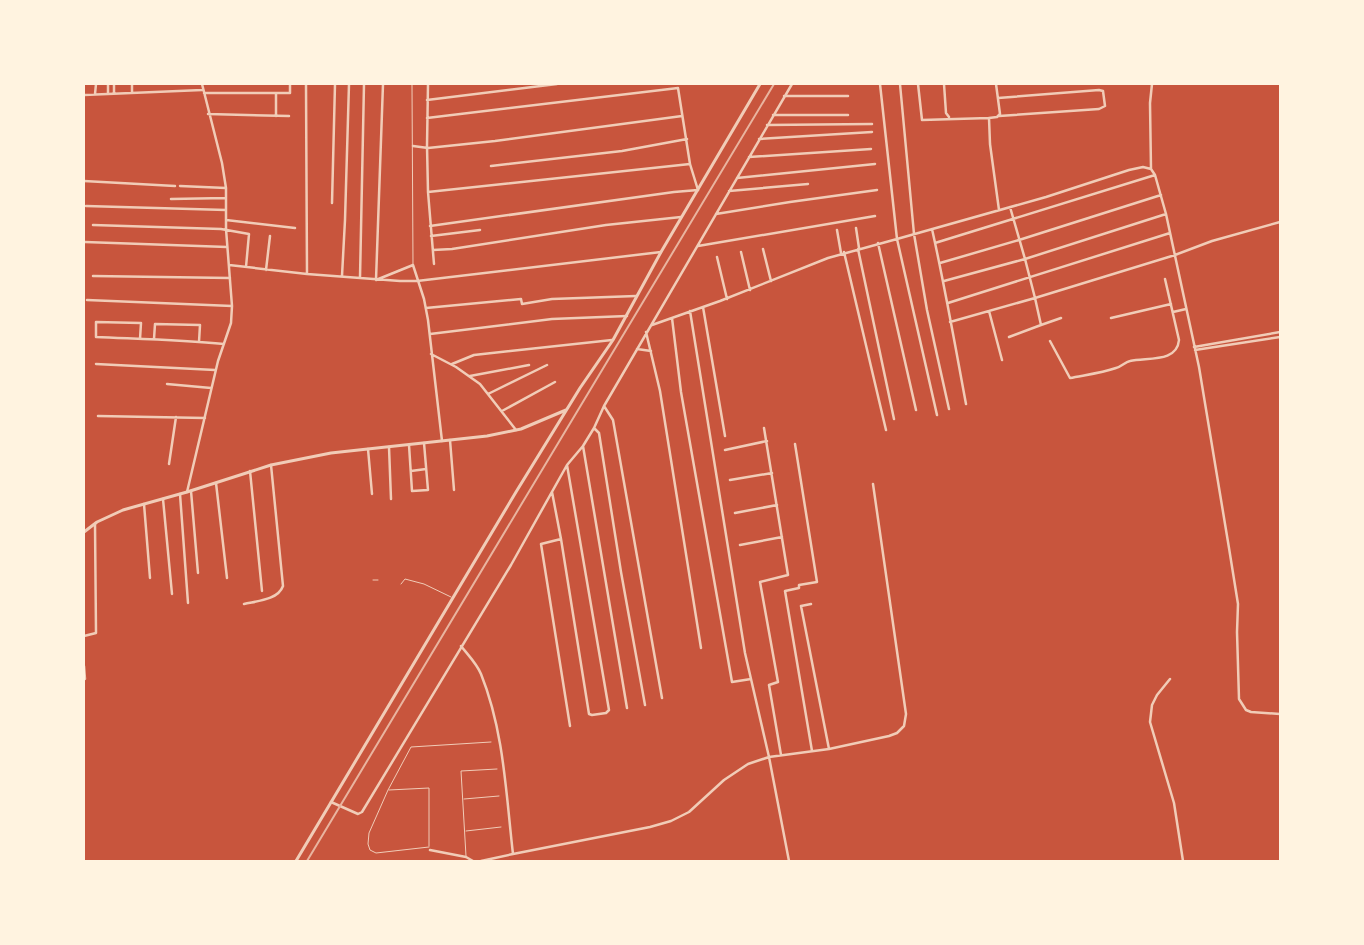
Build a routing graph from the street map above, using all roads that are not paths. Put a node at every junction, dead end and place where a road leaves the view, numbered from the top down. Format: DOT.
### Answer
graph roads {
  1 [pos="96,84"];
  2 [pos="108,84"];
  3 [pos="114,84"];
  4 [pos="132,84"];
  5 [pos="202,84"];
  6 [pos="290,84"];
  7 [pos="306,84"];
  8 [pos="335,84"];
  9 [pos="349,84"];
  10 [pos="364,84"];
  11 [pos="384,84"];
  12 [pos="412,84"];
  13 [pos="428,84"];
  14 [pos="557,84"];
  15 [pos="760,84"];
  16 [pos="792,84"];
  17 [pos="880,84"];
  18 [pos="900,84"];
  19 [pos="918,84"];
  20 [pos="944,84"];
  21 [pos="996,84"];
  22 [pos="1152,84"];
  23 [pos="203,91"];
  24 [pos="114,93"];
  25 [pos="132,93"];
  26 [pos="276,93"];
  27 [pos="95,94"];
  28 [pos="108,94"];
  29 [pos="84,95"];
  30 [pos="784,96"];
  31 [pos="848,96"];
  32 [pos="998,98"];
  33 [pos="427,100"];
  34 [pos="208,114"];
  35 [pos="773,115"];
  36 [pos="848,115"];
  37 [pos="276,116"];
  38 [pos="289,116"];
  39 [pos="682,116"];
  40 [pos="999,116"];
  41 [pos="427,118"];
  42 [pos="950,118"];
  43 [pos="989,118"];
  44 [pos="872,124"];
  45 [pos="767,125"];
  46 [pos="872,132"];
  47 [pos="687,139"];
  48 [pos="759,139"];
  49 [pos="413,146"];
  50 [pos="428,148"];
  51 [pos="871,149"];
  52 [pos="749,157"];
  53 [pos="690,164"];
  54 [pos="875,164"];
  55 [pos="491,166"];
  56 [pos="1151,168"];
  57 [pos="1155,175"];
  58 [pos="737,178"];
  59 [pos="84,181"];
  60 [pos="808,184"];
  61 [pos="175,186"];
  62 [pos="180,186"];
  63 [pos="226,188"];
  64 [pos="698,190"];
  65 [pos="877,190"];
  66 [pos="729,191"];
  67 [pos="428,192"];
  68 [pos="1161,195"];
  69 [pos="226,198"];
  70 [pos="171,199"];
  71 [pos="332,203"];
  72 [pos="86,206"];
  73 [pos="1010,207"];
  74 [pos="226,210"];
  75 [pos="999,210"];
  76 [pos="716,214"];
  77 [pos="1166,214"];
  78 [pos="875,216"];
  79 [pos="683,217"];
  80 [pos="226,220"];
  81 [pos="1013,220"];
  82 [pos="1280,222"];
  83 [pos="93,225"];
  84 [pos="430,226"];
  85 [pos="294,228"];
  86 [pos="856,228"];
  87 [pos="226,229"];
  88 [pos="932,229"];
  89 [pos="480,230"];
  90 [pos="836,230"];
  91 [pos="1170,233"];
  92 [pos="914,234"];
  93 [pos="270,236"];
  94 [pos="431,236"];
  95 [pos="897,239"];
  96 [pos="1019,240"];
  97 [pos="85,242"];
  98 [pos="935,243"];
  99 [pos="878,244"];
  100 [pos="698,246"];
  101 [pos="228,247"];
  102 [pos="763,249"];
  103 [pos="858,249"];
  104 [pos="433,250"];
  105 [pos="661,252"];
  106 [pos="741,252"];
  107 [pos="843,253"];
  108 [pos="1175,255"];
  109 [pos="717,257"];
  110 [pos="1025,259"];
  111 [pos="940,263"];
  112 [pos="434,264"];
  113 [pos="229,265"];
  114 [pos="413,265"];
  115 [pos="246,268"];
  116 [pos="266,270"];
  117 [pos="307,274"];
  118 [pos="93,276"];
  119 [pos="342,276"];
  120 [pos="1030,277"];
  121 [pos="230,278"];
  122 [pos="360,278"];
  123 [pos="1165,279"];
  124 [pos="376,280"];
  125 [pos="417,281"];
  126 [pos="771,281"];
  127 [pos="944,281"];
  128 [pos="750,290"];
  129 [pos="638,296"];
  130 [pos="1035,298"];
  131 [pos="727,299"];
  132 [pos="87,300"];
  133 [pos="948,303"];
  134 [pos="1171,304"];
  135 [pos="232,306"];
  136 [pos="703,307"];
  137 [pos="426,308"];
  138 [pos="1186,309"];
  139 [pos="690,311"];
  140 [pos="989,311"];
  141 [pos="1173,312"];
  142 [pos="627,316"];
  143 [pos="672,318"];
  144 [pos="1061,318"];
  145 [pos="1111,318"];
  146 [pos="950,322"];
  147 [pos="652,325"];
  148 [pos="1041,325"];
  149 [pos="646,332"];
  150 [pos="1280,332"];
  151 [pos="430,334"];
  152 [pos="1009,336"];
  153 [pos="1280,337"];
  154 [pos="140,339"];
  155 [pos="154,339"];
  156 [pos="613,340"];
  157 [pos="1050,341"];
  158 [pos="199,342"];
  159 [pos="224,344"];
  160 [pos="637,348"];
  161 [pos="1195,349"];
  162 [pos="652,350"];
  163 [pos="431,354"];
  164 [pos="1002,360"];
  165 [pos="96,364"];
  166 [pos="452,364"];
  167 [pos="528,365"];
  168 [pos="547,365"];
  169 [pos="216,370"];
  170 [pos="470,376"];
  171 [pos="555,382"];
  172 [pos="167,384"];
  173 [pos="211,388"];
  174 [pos="488,394"];
  175 [pos="966,404"];
  176 [pos="604,406"];
  177 [pos="949,409"];
  178 [pos="567,410"];
  179 [pos="916,410"];
  180 [pos="502,411"];
  181 [pos="937,415"];
  182 [pos="98,416"];
  183 [pos="176,417"];
  184 [pos="205,418"];
  185 [pos="894,418"];
  186 [pos="594,428"];
  187 [pos="764,428"];
  188 [pos="516,430"];
  189 [pos="886,430"];
  190 [pos="725,436"];
  191 [pos="450,440"];
  192 [pos="442,441"];
  193 [pos="766,441"];
  194 [pos="424,443"];
  195 [pos="409,444"];
  196 [pos="796,444"];
  197 [pos="583,446"];
  198 [pos="389,447"];
  199 [pos="368,449"];
  200 [pos="725,450"];
  201 [pos="169,464"];
  202 [pos="271,465"];
  203 [pos="567,465"];
  204 [pos="426,469"];
  205 [pos="250,471"];
  206 [pos="411,471"];
  207 [pos="772,473"];
  208 [pos="730,480"];
  209 [pos="216,483"];
  210 [pos="873,484"];
  211 [pos="454,490"];
  212 [pos="552,491"];
  213 [pos="189,492"];
  214 [pos="180,494"];
  215 [pos="372,494"];
  216 [pos="163,499"];
  217 [pos="391,499"];
  218 [pos="144,504"];
  219 [pos="776,505"];
  220 [pos="734,513"];
  221 [pos="96,523"];
  222 [pos="84,532"];
  223 [pos="782,537"];
  224 [pos="561,539"];
  225 [pos="740,545"];
  226 [pos="198,573"];
  227 [pos="150,578"];
  228 [pos="227,578"];
  229 [pos="373,580"];
  230 [pos="378,580"];
  231 [pos="401,584"];
  232 [pos="262,591"];
  233 [pos="172,594"];
  234 [pos="452,597"];
  235 [pos="188,603"];
  236 [pos="244,604"];
  237 [pos="811,604"];
  238 [pos="84,636"];
  239 [pos="461,646"];
  240 [pos="701,648"];
  241 [pos="84,666"];
  242 [pos="85,679"];
  243 [pos="751,679"];
  244 [pos="1170,679"];
  245 [pos="662,698"];
  246 [pos="645,705"];
  247 [pos="627,708"];
  248 [pos="1280,714"];
  249 [pos="570,726"];
  250 [pos="491,742"];
  251 [pos="829,749"];
  252 [pos="812,751"];
  253 [pos="781,755"];
  254 [pos="769,757"];
  255 [pos="497,769"];
  256 [pos="388,790"];
  257 [pos="499,796"];
  258 [pos="464,799"];
  259 [pos="330,802"];
  260 [pos="501,828"];
  261 [pos="465,831"];
  262 [pos="429,848"];
  263 [pos="513,854"];
  264 [pos="466,857"];
  265 [pos="296,860"];
  266 [pos="473,861"];
  267 [pos="481,861"];
  268 [pos="789,861"];
  269 [pos="1183,861"];
  1 -- 27 [label="street"];
  2 -- 28 [label="street"];
  3 -- 24 [label="street"];
  4 -- 25 [label="street"];
  5 -- 23 [label="street"];
  6 -- 26 [label="street"];
  7 -- 117 [label="street"];
  8 -- 71 [label="street"];
  9 -- 119 [label="street"];
  10 -- 122 [label="street"];
  11 -- 124 [label="street"];
  12 -- 49 [label="lane"];
  13 -- 33 [label="street"];
  14 -- 33 [label="street"];
  15 -- 64 [label="street"];
  16 -- 30 [label="street"];
  17 -- 95 [label="street"];
  18 -- 92 [label="street"];
  19 -- 42 [label="street"];
  20 -- 42 [label="street"];
  21 -- 32 [label="street"];
  22 -- 56 [label="street"];
  23 -- 25 [label="street"];
  23 -- 26 [label="street"];
  23 -- 34 [label="street"];
  24 -- 25 [label="street"];
  24 -- 28 [label="street"];
  26 -- 37 [label="street"];
  27 -- 28 [label="street"];
  27 -- 29 [label="street"];
  30 -- 31 [label="street"];
  30 -- 35 [label="street"];
  32 -- 40 [label="street"];
  32 -- 40 [label="street"];
  33 -- 41 [label="street"];
  34 -- 37 [label="street"];
  34 -- 63 [label="street"];
  35 -- 36 [label="street"];
  35 -- 45 [label="street"];
  37 -- 38 [label="street"];
  39 -- 41 [label="street"];
  39 -- 47 [label="street"];
  39 -- 50 [label="street"];
  40 -- 43 [label="street"];
  41 -- 50 [label="street"];
  42 -- 43 [label="street"];
  43 -- 75 [label="street"];
  44 -- 45 [label="street"];
  45 -- 48 [label="street"];
  46 -- 48 [label="street"];
  47 -- 53 [label="street"];
  47 -- 55 [label="street"];
  48 -- 52 [label="street"];
  49 -- 50 [label="street"];
  49 -- 114 [label="lane"];
  50 -- 67 [label="street"];
  51 -- 52 [label="street"];
  52 -- 58 [label="street"];
  53 -- 64 [label="street"];
  53 -- 67 [label="street"];
  54 -- 58 [label="street"];
  56 -- 57 [label="street"];
  56 -- 73 [label="street"];
  57 -- 68 [label="street"];
  57 -- 81 [label="street"];
  58 -- 66 [label="street"];
  59 -- 61 [label="street"];
  60 -- 66 [label="street"];
  62 -- 63 [label="street"];
  63 -- 69 [label="street"];
  64 -- 79 [label="street"];
  64 -- 84 [label="street"];
  65 -- 76 [label="street"];
  66 -- 76 [label="street"];
  67 -- 84 [label="street"];
  68 -- 77 [label="street"];
  68 -- 96 [label="street"];
  69 -- 70 [label="street"];
  69 -- 74 [label="street"];
  72 -- 74 [label="street"];
  73 -- 75 [label="street"];
  73 -- 81 [label="street"];
  74 -- 80 [label="street"];
  75 -- 88 [label="street"];
  76 -- 100 [label="street"];
  77 -- 91 [label="street"];
  77 -- 110 [label="street"];
  78 -- 100 [label="street"];
  79 -- 104 [label="street"];
  79 -- 105 [label="street"];
  80 -- 85 [label="street"];
  80 -- 87 [label="street"];
  81 -- 96 [label="street"];
  81 -- 98 [label="street"];
  82 -- 108 [label="street"];
  83 -- 87 [label="street"];
  84 -- 94 [label="street"];
  86 -- 103 [label="street"];
  87 -- 101 [label="street"];
  87 -- 115 [label="street"];
  88 -- 92 [label="street"];
  88 -- 98 [label="street"];
  89 -- 94 [label="street"];
  90 -- 107 [label="street"];
  91 -- 108 [label="street"];
  91 -- 120 [label="street"];
  92 -- 95 [label="street"];
  92 -- 177 [label="street"];
  93 -- 116 [label="street"];
  94 -- 104 [label="street"];
  95 -- 99 [label="street"];
  95 -- 181 [label="street"];
  96 -- 110 [label="street"];
  96 -- 111 [label="street"];
  97 -- 101 [label="street"];
  98 -- 111 [label="street"];
  99 -- 103 [label="street"];
  99 -- 179 [label="street"];
  100 -- 147 [label="street"];
  101 -- 113 [label="street"];
  102 -- 126 [label="street"];
  103 -- 107 [label="street"];
  103 -- 185 [label="street"];
  104 -- 112 [label="street"];
  105 -- 125 [label="street"];
  105 -- 129 [label="street"];
  106 -- 128 [label="street"];
  107 -- 126 [label="street"];
  107 -- 189 [label="street"];
  108 -- 130 [label="street"];
  108 -- 138 [label="street"];
  109 -- 131 [label="street"];
  110 -- 120 [label="street"];
  110 -- 127 [label="street"];
  111 -- 127 [label="street"];
  113 -- 115 [label="street"];
  113 -- 121 [label="street"];
  114 -- 124 [label="street"];
  114 -- 125 [label="street"];
  115 -- 116 [label="street"];
  116 -- 117 [label="street"];
  117 -- 119 [label="street"];
  118 -- 121 [label="street"];
  119 -- 122 [label="street"];
  120 -- 130 [label="street"];
  120 -- 133 [label="street"];
  121 -- 135 [label="street"];
  122 -- 124 [label="street"];
  123 -- 134 [label="street"];
  124 -- 125 [label="street"];
  125 -- 137 [label="street"];
  126 -- 128 [label="street"];
  127 -- 133 [label="street"];
  128 -- 131 [label="street"];
  129 -- 137 [label="street"];
  129 -- 142 [label="street"];
  130 -- 140 [label="street"];
  130 -- 148 [label="street"];
  131 -- 136 [label="street"];
  132 -- 135 [label="street"];
  133 -- 146 [label="street"];
  134 -- 141 [label="street"];
  134 -- 145 [label="street"];
  135 -- 159 [label="street"];
  136 -- 139 [label="street"];
  136 -- 190 [label="street"];
  137 -- 151 [label="street"];
  138 -- 141 [label="street"];
  138 -- 161 [label="street"];
  139 -- 143 [label="street"];
  139 -- 243 [label="street"];
  140 -- 146 [label="street"];
  140 -- 164 [label="street"];
  141 -- 157 [label="street"];
  142 -- 151 [label="street"];
  142 -- 156 [label="street"];
  143 -- 147 [label="street"];
  143 -- 243 [label="street"];
  144 -- 148 [label="street"];
  146 -- 175 [label="street"];
  147 -- 149 [label="street"];
  148 -- 152 [label="street"];
  149 -- 160 [label="street"];
  149 -- 162 [label="street"];
  150 -- 161 [label="street"];
  151 -- 163 [label="street"];
  153 -- 161 [label="street"];
  154 -- 154 [label="street"];
  154 -- 155 [label="street"];
  155 -- 158 [label="street"];
  155 -- 158 [label="street"];
  156 -- 166 [label="street"];
  156 -- 178 [label="street"];
  158 -- 159 [label="street"];
  159 -- 169 [label="street"];
  160 -- 162 [label="street"];
  160 -- 176 [label="street"];
  161 -- 248 [label="street"];
  162 -- 240 [label="street"];
  163 -- 166 [label="street"];
  163 -- 192 [label="street"];
  165 -- 169 [label="street"];
  166 -- 170 [label="street"];
  167 -- 170 [label="street"];
  168 -- 174 [label="street"];
  169 -- 173 [label="street"];
  170 -- 174 [label="street"];
  171 -- 180 [label="street"];
  172 -- 173 [label="street"];
  173 -- 184 [label="street"];
  174 -- 180 [label="street"];
  176 -- 186 [label="street"];
  176 -- 245 [label="street"];
  178 -- 188 [label="street"];
  178 -- 234 [label="street"];
  180 -- 188 [label="street"];
  182 -- 183 [label="street"];
  183 -- 184 [label="street"];
  183 -- 201 [label="street"];
  184 -- 213 [label="street"];
  186 -- 197 [label="street"];
  186 -- 246 [label="street"];
  187 -- 193 [label="street"];
  188 -- 191 [label="street"];
  191 -- 192 [label="street"];
  191 -- 211 [label="street"];
  192 -- 194 [label="street"];
  193 -- 200 [label="street"];
  193 -- 207 [label="street"];
  194 -- 195 [label="street"];
  194 -- 204 [label="street"];
  195 -- 198 [label="street"];
  195 -- 206 [label="street"];
  196 -- 252 [label="street"];
  197 -- 203 [label="street"];
  197 -- 247 [label="street"];
  198 -- 199 [label="street"];
  198 -- 217 [label="street"];
  199 -- 202 [label="street"];
  199 -- 215 [label="street"];
  202 -- 205 [label="street"];
  202 -- 236 [label="street"];
  203 -- 212 [label="street"];
  203 -- 224 [label="street"];
  204 -- 206 [label="street"];
  204 -- 206 [label="street"];
  205 -- 209 [label="street"];
  205 -- 232 [label="street"];
  207 -- 208 [label="street"];
  207 -- 219 [label="street"];
  209 -- 213 [label="street"];
  209 -- 228 [label="street"];
  210 -- 251 [label="street"];
  212 -- 224 [label="street"];
  212 -- 239 [label="street"];
  213 -- 214 [label="street"];
  213 -- 226 [label="street"];
  214 -- 216 [label="street"];
  214 -- 235 [label="street"];
  216 -- 218 [label="street"];
  216 -- 233 [label="street"];
  218 -- 221 [label="street"];
  218 -- 227 [label="street"];
  219 -- 220 [label="street"];
  219 -- 223 [label="street"];
  221 -- 222 [label="street"];
  221 -- 238 [label="street"];
  223 -- 225 [label="street"];
  223 -- 253 [label="street"];
  224 -- 249 [label="street"];
  229 -- 230 [label="lane"];
  231 -- 234 [label="lane"];
  234 -- 259 [label="street"];
  237 -- 251 [label="street"];
  239 -- 259 [label="street"];
  239 -- 263 [label="street"];
  241 -- 242 [label="street"];
  243 -- 254 [label="street"];
  244 -- 269 [label="street"];
  250 -- 256 [label="lane"];
  251 -- 252 [label="street"];
  252 -- 253 [label="street"];
  253 -- 254 [label="street"];
  254 -- 263 [label="street"];
  254 -- 268 [label="street"];
  255 -- 258 [label="lane"];
  256 -- 262 [label="lane"];
  256 -- 262 [label="lane"];
  257 -- 258 [label="lane"];
  258 -- 261 [label="lane"];
  259 -- 265 [label="street"];
  260 -- 261 [label="lane"];
  261 -- 264 [label="lane"];
  262 -- 264 [label="street"];
  263 -- 267 [label="street"];
  264 -- 266 [label="street"];
}
